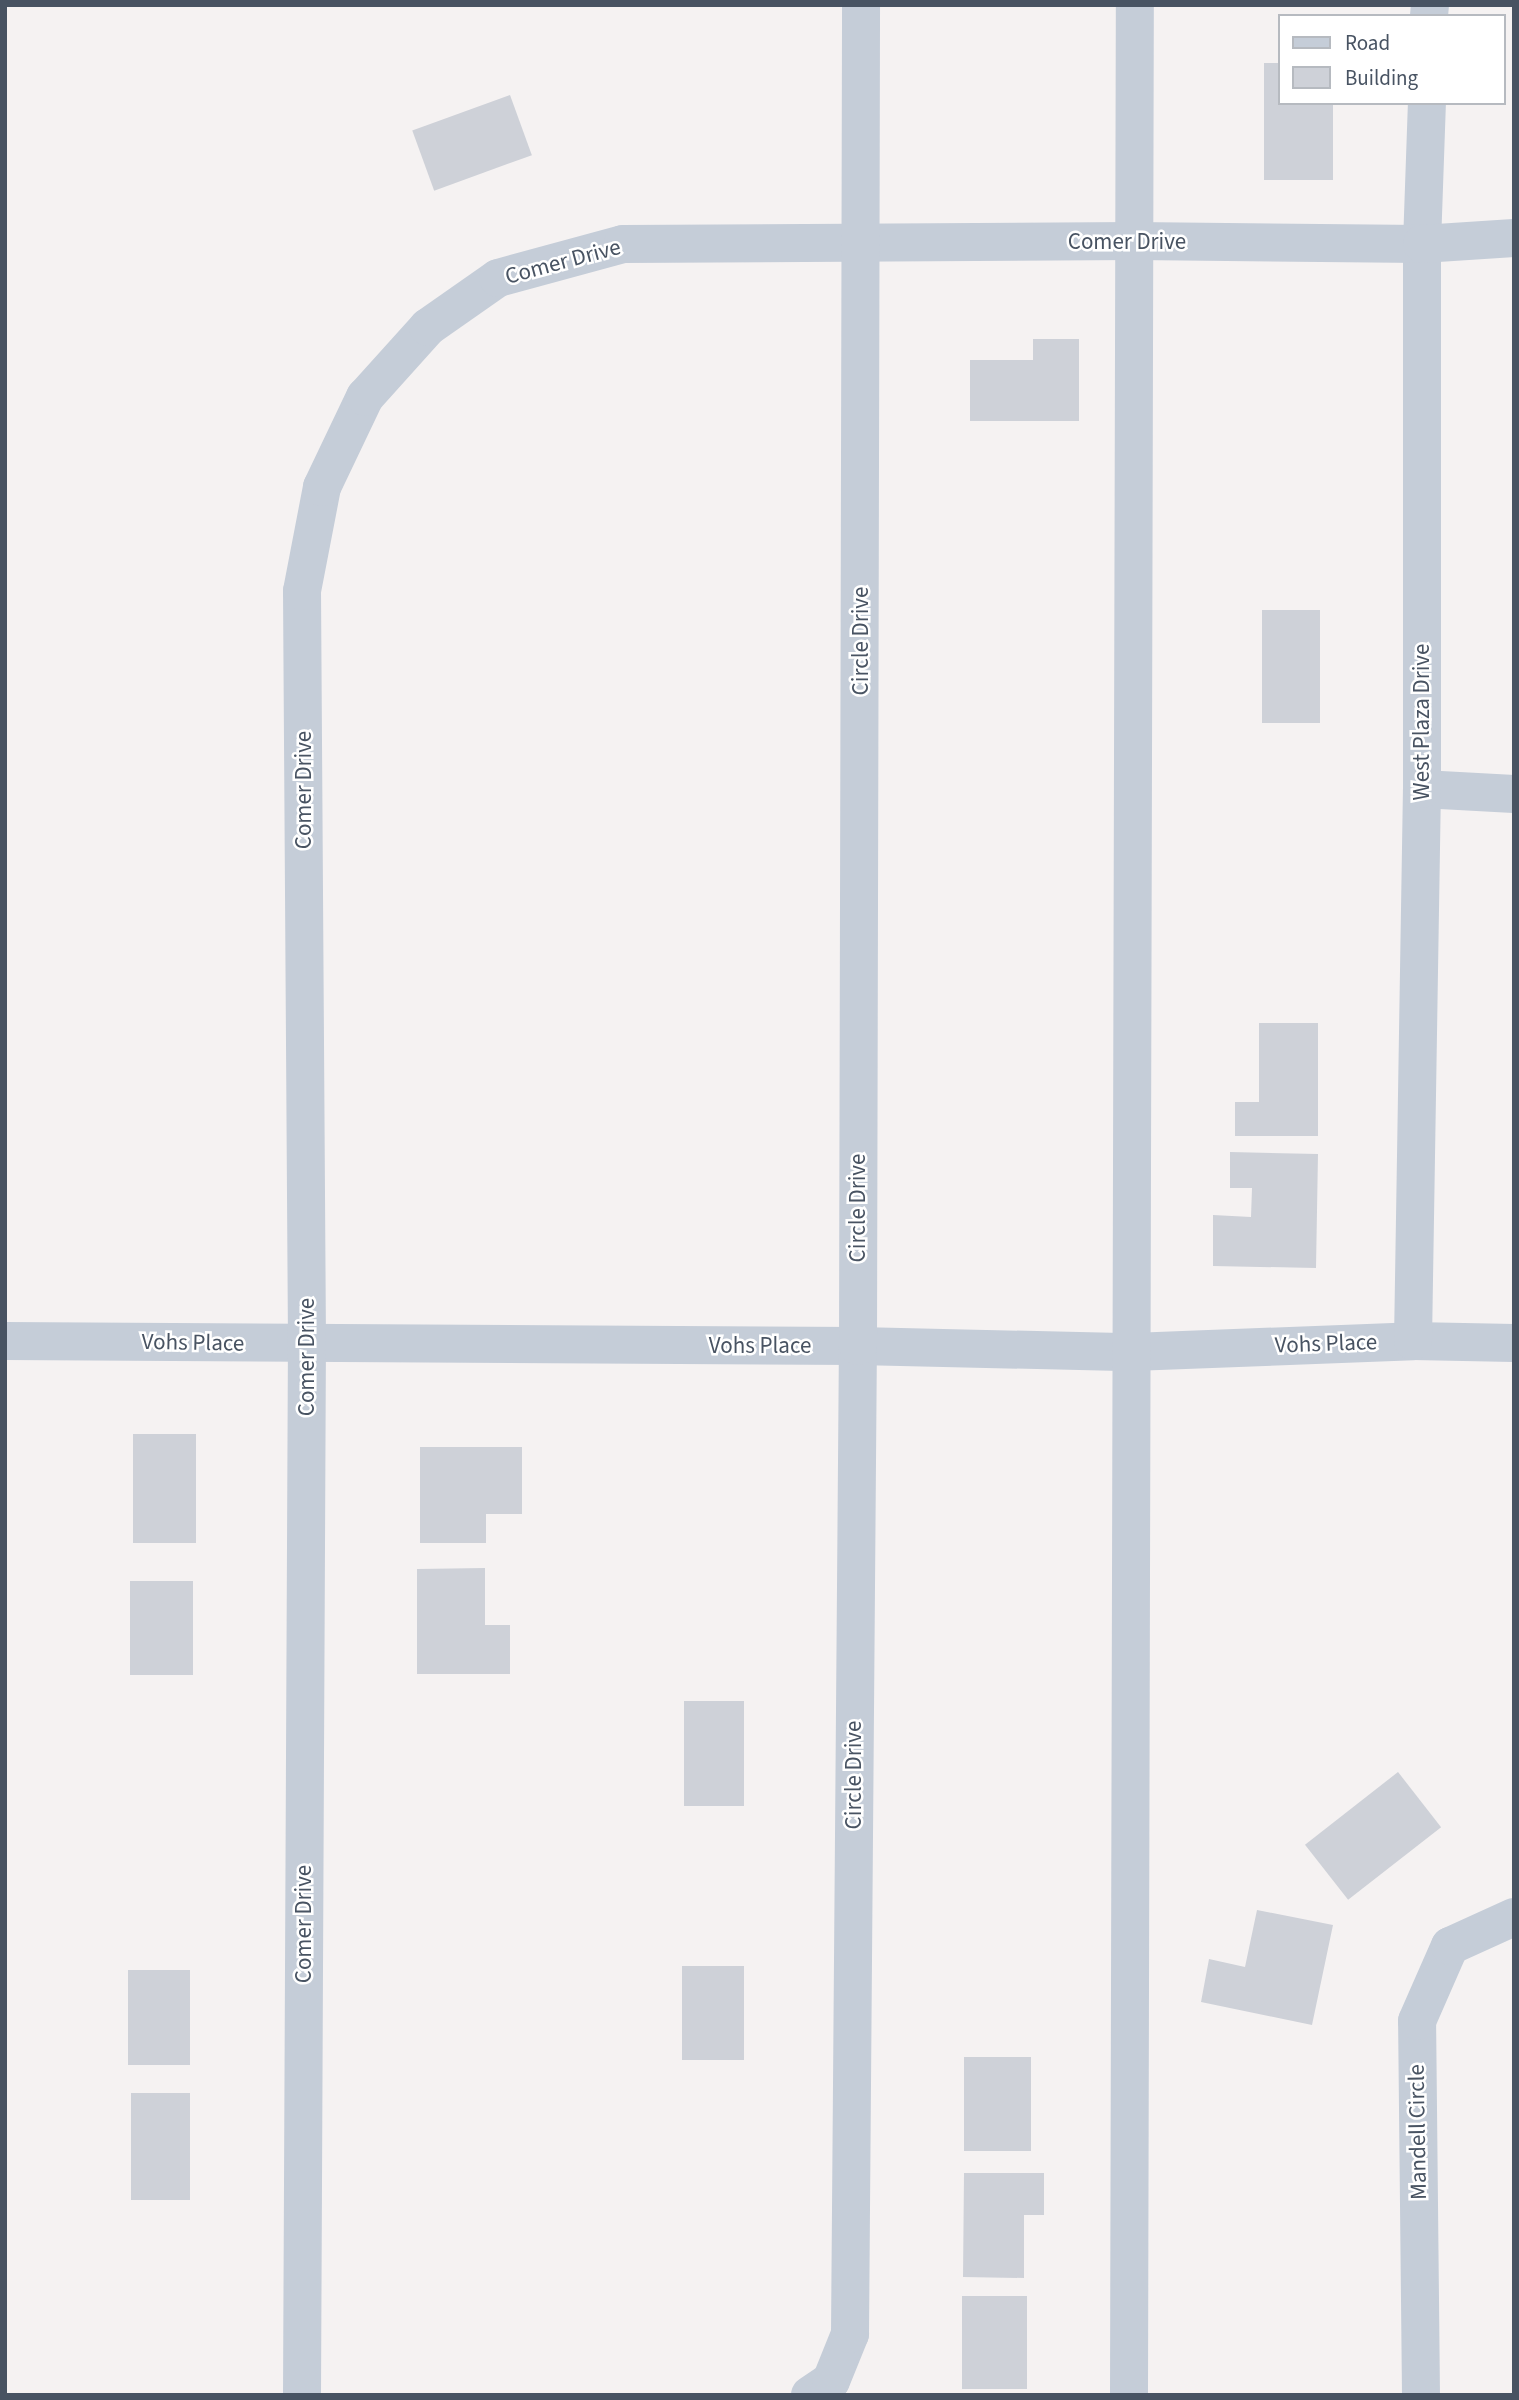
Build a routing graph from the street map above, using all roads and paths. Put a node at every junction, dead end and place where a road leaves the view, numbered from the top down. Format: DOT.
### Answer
graph roads {
  1 [pos="861,5"];
  2 [pos="1135,5"];
  3 [pos="1427,105"];
  4 [pos="1514,238"];
  5 [pos="1135,241"];
  6 [pos="862,244"];
  7 [pos="1422,244"];
  8 [pos="1422,789"];
  9 [pos="1514,794"];
  10 [pos="5,1341"];
  11 [pos="1413,1341"];
  12 [pos="1514,1343"];
  13 [pos="307,1344"];
  14 [pos="858,1346"];
  15 [pos="1132,1352"];
  16 [pos="1514,1917"];
  17 [pos="302,2395"];
  18 [pos="810,2395"];
  19 [pos="1129,2395"];
  20 [pos="1421,2395"];
  1 -- 6 [label="street, Circle Drive"];
  2 -- 5 [label="street"];
  3 -- 7 [label="street, West Plaza Drive"];
  4 -- 7 [label="street, Comer Drive"];
  5 -- 6 [label="street, Comer Drive"];
  5 -- 7 [label="street, Comer Drive"];
  5 -- 15 [label="street"];
  6 -- 13 [label="street, Comer Drive"];
  6 -- 14 [label="street, Circle Drive"];
  7 -- 8 [label="street, West Plaza Drive"];
  8 -- 9 [label="street"];
  8 -- 11 [label="street, West Plaza Drive"];
  10 -- 13 [label="street, Vohs Place"];
  11 -- 12 [label="street, Vohs Place"];
  11 -- 15 [label="street, Vohs Place"];
  13 -- 14 [label="street, Vohs Place"];
  13 -- 17 [label="street, Comer Drive"];
  14 -- 15 [label="street, Vohs Place"];
  14 -- 18 [label="street, Circle Drive"];
  15 -- 19 [label="street"];
  16 -- 20 [label="street, Mandell Circle"];
}
